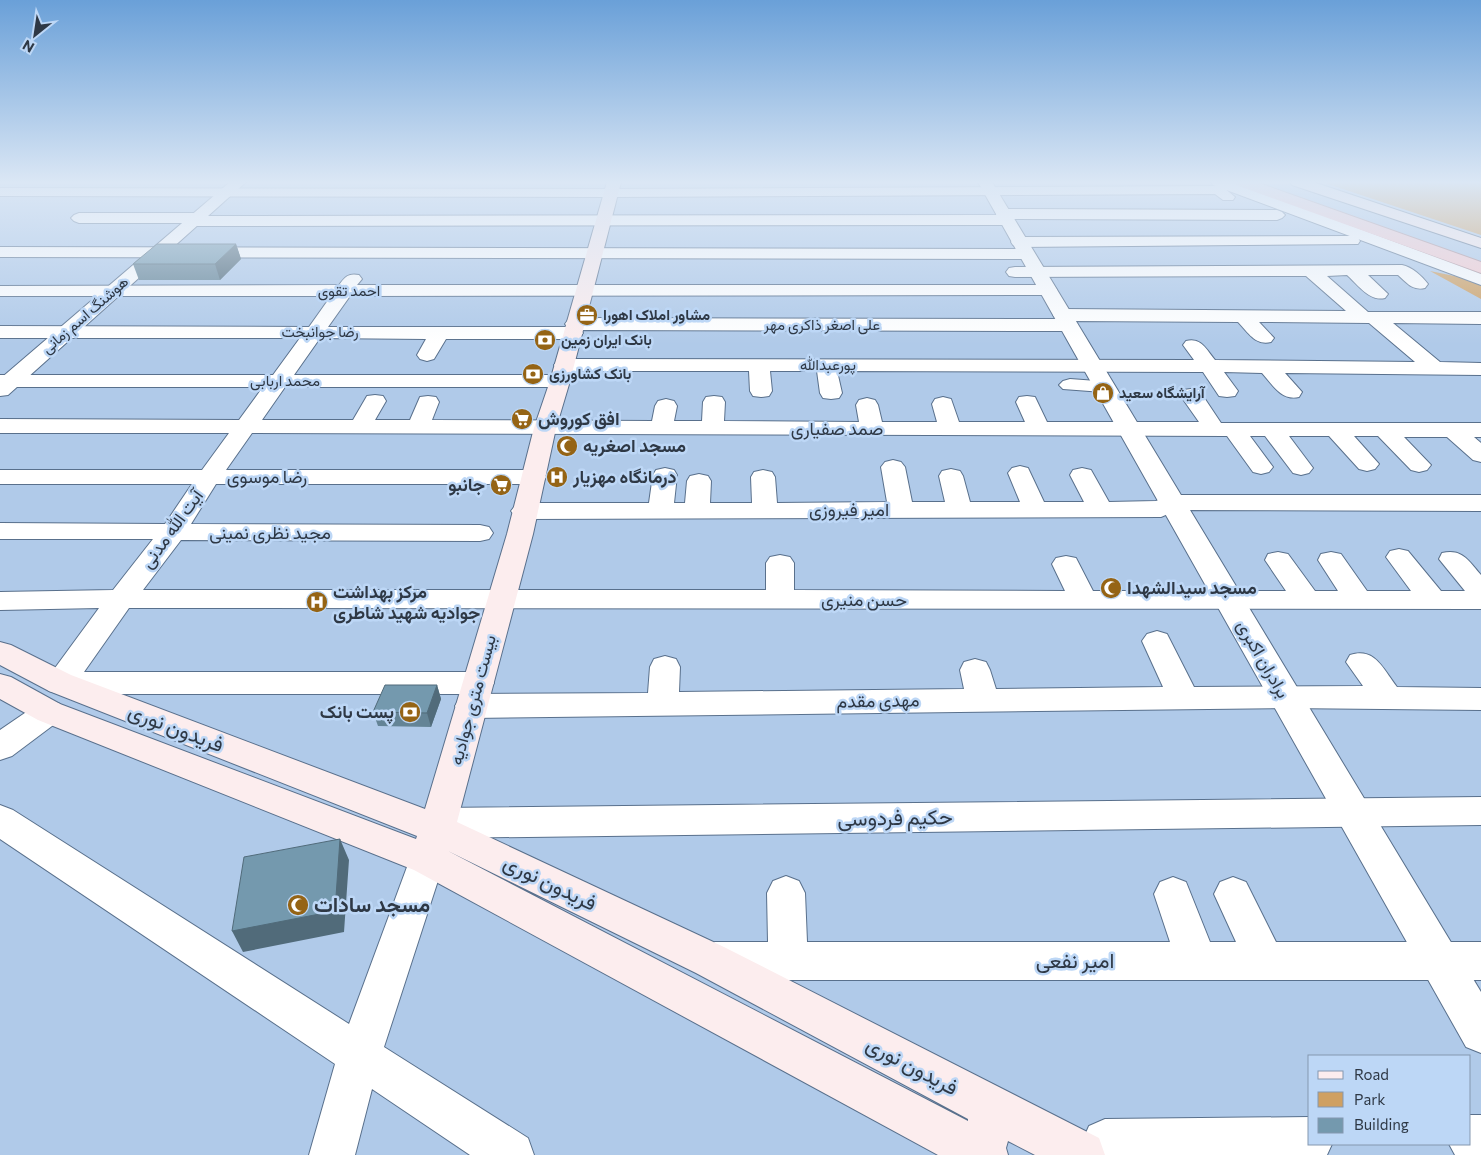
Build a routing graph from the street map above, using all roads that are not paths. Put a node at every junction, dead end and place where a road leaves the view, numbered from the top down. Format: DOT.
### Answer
graph roads {
  1 [pos="74,236"];
  2 [pos="82,236"];
  3 [pos="177,236"];
  4 [pos="384,236"];
  5 [pos="460,236"];
  6 [pos="548,236"];
  7 [pos="600,236"];
  8 [pos="985,236"];
  9 [pos="1003,236"];
  10 [pos="1011,236"];
  11 [pos="1015,236"];
  12 [pos="1022,236"];
  13 [pos="1052,236"];
  14 [pos="1343,236"];
  15 [pos="1391,236"];
  16 [pos="1435,236"];
  17 [pos="1457,236"];
  18 [pos="302,237"];
  19 [pos="31,238"];
  20 [pos="1352,241"];
  21 [pos="519,243"];
  22 [pos="1481,243"];
  23 [pos="466,245"];
  24 [pos="920,248"];
  25 [pos="4,252"];
  26 [pos="158,252"];
  27 [pos="1481,252"];
  28 [pos="372,253"];
  29 [pos="866,254"];
  30 [pos="1481,268"];
  31 [pos="872,270"];
  32 [pos="1166,271"];
  33 [pos="1238,271"];
  34 [pos="1310,271"];
  35 [pos="1352,271"];
  36 [pos="1000,272"];
  37 [pos="1094,272"];
  38 [pos="1132,272"];
  39 [pos="589,273"];
  40 [pos="625,274"];
  41 [pos="926,279"];
  42 [pos="1481,280"];
  43 [pos="402,284"];
  44 [pos="1419,284"];
  45 [pos="1252,285"];
  46 [pos="16,287"];
  47 [pos="1105,288"];
  48 [pos="114,291"];
  49 [pos="344,291"];
  50 [pos="1378,294"];
  51 [pos="254,297"];
  52 [pos="1268,298"];
  53 [pos="423,303"];
  54 [pos="1244,310"];
  55 [pos="191,314"];
  56 [pos="276,315"];
  57 [pos="1198,316"];
  58 [pos="1286,316"];
  59 [pos="1320,317"];
  60 [pos="1369,317"];
  61 [pos="1473,318"];
  62 [pos="1134,319"];
  63 [pos="2,320"];
  64 [pos="1065,320"];
  65 [pos="574,328"];
  66 [pos="1481,329"];
  67 [pos="66,332"];
  68 [pos="152,332"];
  69 [pos="172,332"];
  70 [pos="210,332"];
  71 [pos="260,332"];
  72 [pos="314,332"];
  73 [pos="374,333"];
  74 [pos="394,333"];
  75 [pos="429,333"];
  76 [pos="1217,335"];
  77 [pos="1340,335"];
  78 [pos="1305,336"];
  79 [pos="1264,338"];
  80 [pos="1193,345"];
  81 [pos="135,348"];
  82 [pos="1285,349"];
  83 [pos="185,350"];
  84 [pos="383,350"];
  85 [pos="1245,350"];
  86 [pos="427,355"];
  87 [pos="760,365"];
  88 [pos="826,365"];
  89 [pos="1162,366"];
  90 [pos="1208,367"];
  91 [pos="1265,368"];
  92 [pos="1299,368"];
  93 [pos="1401,369"];
  94 [pos="1439,369"];
  95 [pos="1480,370"];
  96 [pos="562,373"];
  97 [pos="1098,376"];
  98 [pos="279,381"];
  99 [pos="1070,385"];
  100 [pos="3,387"];
  101 [pos="1425,389"];
  102 [pos="1467,390"];
  103 [pos="761,391"];
  104 [pos="1227,391"];
  105 [pos="1291,392"];
  106 [pos="1191,395"];
  107 [pos="27,399"];
  108 [pos="375,401"];
  109 [pos="428,402"];
  110 [pos="714,402"];
  111 [pos="1027,402"];
  112 [pos="943,404"];
  113 [pos="867,405"];
  114 [pos="666,406"];
  115 [pos="628,407"];
  116 [pos="0,426"];
  117 [pos="246,426"];
  118 [pos="361,426"];
  119 [pos="418,427"];
  120 [pos="545,428"];
  121 [pos="622,428"];
  122 [pos="662,429"];
  123 [pos="713,429"];
  124 [pos="833,429"];
  125 [pos="872,429"];
  126 [pos="950,429"];
  127 [pos="1040,430"];
  128 [pos="1130,430"];
  129 [pos="1224,430"];
  130 [pos="1272,430"];
  131 [pos="1336,430"];
  132 [pos="1384,430"];
  133 [pos="1453,430"];
  134 [pos="1481,430"];
  135 [pos="1481,456"];
  136 [pos="1367,464"];
  137 [pos="1419,465"];
  138 [pos="893,467"];
  139 [pos="1261,467"];
  140 [pos="1301,468"];
  141 [pos="1020,473"];
  142 [pos="665,475"];
  143 [pos="1082,475"];
  144 [pos="951,476"];
  145 [pos="0,477"];
  146 [pos="209,477"];
  147 [pos="534,477"];
  148 [pos="763,478"];
  149 [pos="699,481"];
  150 [pos="1172,502"];
  151 [pos="1481,503"];
  152 [pos="1035,509"];
  153 [pos="1100,509"];
  154 [pos="661,510"];
  155 [pos="697,510"];
  156 [pos="765,510"];
  157 [pos="901,510"];
  158 [pos="959,510"];
  159 [pos="524,511"];
  160 [pos="0,531"];
  161 [pos="173,532"];
  162 [pos="480,533"];
  163 [pos="1399,557"];
  164 [pos="1452,558"];
  165 [pos="1278,560"];
  166 [pos="1331,560"];
  167 [pos="780,563"];
  168 [pos="1066,564"];
  169 [pos="1481,592"];
  170 [pos="121,599"];
  171 [pos="500,600"];
  172 [pos="780,600"];
  173 [pos="1083,600"];
  174 [pos="1228,600"];
  175 [pos="1306,600"];
  176 [pos="1359,600"];
  177 [pos="1433,600"];
  178 [pos="1481,600"];
  179 [pos="0,601"];
  180 [pos="1156,642"];
  181 [pos="0,652"];
  182 [pos="1361,662"];
  183 [pos="665,667"];
  184 [pos="975,670"];
  185 [pos="0,685"];
  186 [pos="474,694"];
  187 [pos="1285,697"];
  188 [pos="54,698"];
  189 [pos="1184,698"];
  190 [pos="1388,698"];
  191 [pos="1481,699"];
  192 [pos="983,700"];
  193 [pos="663,704"];
  194 [pos="0,747"];
  195 [pos="1481,811"];
  196 [pos="1352,812"];
  197 [pos="0,820"];
  198 [pos="434,837"];
  199 [pos="786,893"];
  200 [pos="1173,894"];
  201 [pos="1233,894"];
  202 [pos="710,960"];
  203 [pos="788,961"];
  204 [pos="1197,961"];
  205 [pos="1264,961"];
  206 [pos="1440,961"];
  207 [pos="1481,961"];
  208 [pos="1481,1032"];
  209 [pos="359,1056"];
  210 [pos="994,1109"];
  211 [pos="1308,1140"];
  212 [pos="1094,1148"];
  213 [pos="982,1154"];
  214 [pos="332,1155"];
  215 [pos="511,1155"];
  1 -- 25 [label="street"];
  2 -- 26 [label="street"];
  3 -- 26 [label="street, هوشنگ اسم زمانی"];
  4 -- 28 [label="street, آیت‌ الله مدنی"];
  5 -- 23 [label="street"];
  6 -- 21 [label="street"];
  7 -- 39 [label="main road, بیست متری جوادیه"];
  8 -- 24 [label="street"];
  9 -- 41 [label="street"];
  10 -- 36 [label="street"];
  11 -- 64 [label="street, برادران اکبری"];
  12 -- 37 [label="street"];
  13 -- 20 [label="street"];
  14 -- 42 [label="street"];
  15 -- 30 [label="highway"];
  16 -- 27 [label="highway"];
  17 -- 22 [label="main road"];
  18 -- 26 [label="street"];
  18 -- 28 [label="street"];
  19 -- 25 [label="street"];
  21 -- 23 [label="street"];
  21 -- 23 [label="street"];
  21 -- 39 [label="street"];
  23 -- 43 [label="street"];
  24 -- 29 [label="street"];
  24 -- 41 [label="street"];
  26 -- 48 [label="street, هوشنگ اسم زمانی"];
  28 -- 43 [label="street"];
  28 -- 49 [label="street, آیت‌ الله مدنی"];
  29 -- 31 [label="street"];
  29 -- 39 [label="street"];
  32 -- 33 [label="street"];
  32 -- 38 [label="street"];
  32 -- 57 [label="street"];
  33 -- 34 [label="street"];
  33 -- 45 [label="street"];
  34 -- 35 [label="street"];
  34 -- 60 [label="street"];
  35 -- 44 [label="street"];
  35 -- 50 [label="street"];
  37 -- 38 [label="street"];
  37 -- 47 [label="street"];
  38 -- 62 [label="street"];
  39 -- 40 [label="street"];
  39 -- 41 [label="street"];
  39 -- 53 [label="street, احمد تقوی"];
  39 -- 65 [label="main road, بیست متری جوادیه"];
  43 -- 49 [label="street, احمد تقوی"];
  43 -- 53 [label="street, احمد تقوی"];
  43 -- 73 [label="street"];
  46 -- 48 [label="street, احمد تقوی"];
  46 -- 63 [label="street"];
  48 -- 51 [label="street, احمد تقوی"];
  48 -- 67 [label="street, هوشنگ اسم زمانی"];
  49 -- 51 [label="street, احمد تقوی"];
  49 -- 72 [label="street, آیت‌ الله مدنی"];
  51 -- 70 [label="street"];
  52 -- 58 [label="street"];
  53 -- 75 [label="street"];
  54 -- 57 [label="street, علی اصغر ذاکری مهر"];
  54 -- 58 [label="street, علی اصغر ذاکری مهر"];
  54 -- 79 [label="street"];
  55 -- 69 [label="street"];
  56 -- 71 [label="street"];
  57 -- 62 [label="street, علی اصغر ذاکری مهر"];
  57 -- 76 [label="street"];
  58 -- 59 [label="street, علی اصغر ذاکری مهر"];
  58 -- 78 [label="street"];
  59 -- 60 [label="street, علی اصغر ذاکری مهر"];
  59 -- 77 [label="street"];
  60 -- 61 [label="street, علی اصغر ذاکری مهر"];
  60 -- 94 [label="street"];
  61 -- 66 [label="street"];
  62 -- 64 [label="street, علی اصغر ذاکری مهر"];
  62 -- 89 [label="street"];
  63 -- 67 [label="street, رضا جوانبخت"];
  64 -- 65 [label="street, علی اصغر ذاکری مهر"];
  64 -- 97 [label="street, برادران اکبری"];
  65 -- 75 [label="street, رضا جوانبخت"];
  65 -- 96 [label="main road, بیست متری جوادیه"];
  67 -- 68 [label="street, رضا جوانبخت"];
  67 -- 100 [label="street, هوشنگ اسم زمانی"];
  68 -- 69 [label="street, رضا جوانبخت"];
  68 -- 81 [label="street"];
  69 -- 70 [label="street, رضا جوانبخت"];
  70 -- 71 [label="street, رضا جوانبخت"];
  70 -- 83 [label="street"];
  71 -- 72 [label="street, رضا جوانبخت"];
  72 -- 73 [label="street, رضا جوانبخت"];
  72 -- 98 [label="street, آیت‌ الله مدنی"];
  73 -- 74 [label="street, رضا جوانبخت"];
  74 -- 75 [label="street, رضا جوانبخت"];
  74 -- 84 [label="street"];
  75 -- 86 [label="street"];
  80 -- 90 [label="street"];
  82 -- 92 [label="street"];
  85 -- 91 [label="street"];
  87 -- 88 [label="street, پورعبدالله"];
  87 -- 96 [label="street, پورعبدالله"];
  87 -- 103 [label="street"];
  88 -- 97 [label="street, پورعبدالله"];
  88 -- 124 [label="street"];
  89 -- 90 [label="street"];
  89 -- 97 [label="street"];
  90 -- 91 [label="street"];
  90 -- 104 [label="street"];
  91 -- 92 [label="street"];
  91 -- 105 [label="street"];
  92 -- 93 [label="street"];
  93 -- 94 [label="street"];
  93 -- 101 [label="street"];
  94 -- 95 [label="street"];
  94 -- 102 [label="street"];
  96 -- 98 [label="street, محمد اربابی"];
  96 -- 120 [label="main road, بیست متری جوادیه"];
  97 -- 99 [label="street"];
  97 -- 128 [label="street, برادران اکبری"];
  98 -- 100 [label="street, محمد اربابی"];
  98 -- 117 [label="street, آیت‌ الله مدنی"];
  100 -- 107 [label="street"];
  106 -- 129 [label="street"];
  108 -- 118 [label="street"];
  109 -- 119 [label="street"];
  110 -- 123 [label="street"];
  111 -- 127 [label="street"];
  112 -- 126 [label="street"];
  113 -- 125 [label="street"];
  114 -- 122 [label="street"];
  115 -- 121 [label="street"];
  116 -- 117 [label="street, صمد صفیاری"];
  117 -- 118 [label="street, صمد صفیاری"];
  117 -- 146 [label="street, آیت‌ الله مدنی"];
  118 -- 119 [label="street, صمد صفیاری"];
  119 -- 120 [label="street, صمد صفیاری"];
  120 -- 121 [label="street, صمد صفیاری"];
  120 -- 147 [label="main road, بیست متری جوادیه"];
  121 -- 122 [label="street, صمد صفیاری"];
  122 -- 123 [label="street, صمد صفیاری"];
  123 -- 124 [label="street, صمد صفیاری"];
  124 -- 125 [label="street, صمد صفیاری"];
  125 -- 126 [label="street, صمد صفیاری"];
  126 -- 127 [label="street, صمد صفیاری"];
  127 -- 128 [label="street, صمد صفیاری"];
  128 -- 129 [label="street, صمد صفیاری"];
  128 -- 150 [label="street, برادران اکبری"];
  129 -- 130 [label="street, صمد صفیاری"];
  129 -- 139 [label="street"];
  130 -- 131 [label="street, صمد صفیاری"];
  130 -- 140 [label="street"];
  131 -- 132 [label="street, صمد صفیاری"];
  131 -- 136 [label="street"];
  132 -- 133 [label="street, صمد صفیاری"];
  132 -- 137 [label="street"];
  133 -- 134 [label="street, صمد صفیاری"];
  133 -- 135 [label="street"];
  138 -- 157 [label="street"];
  141 -- 152 [label="street"];
  142 -- 154 [label="street"];
  143 -- 153 [label="street"];
  144 -- 158 [label="street"];
  145 -- 146 [label="street, رضا موسوی"];
  146 -- 147 [label="street, رضا موسوی"];
  146 -- 161 [label="street, آیت‌ الله مدنی"];
  147 -- 159 [label="main road, بیست متری جوادیه"];
  148 -- 156 [label="street"];
  149 -- 155 [label="street"];
  150 -- 151 [label="street, امیر فیروزی"];
  150 -- 153 [label="street, امیر فیروزی"];
  150 -- 174 [label="street, برادران اکبری"];
  152 -- 153 [label="street, امیر فیروزی"];
  152 -- 158 [label="street, امیر فیروزی"];
  154 -- 155 [label="street, امیر فیروزی"];
  154 -- 159 [label="street, امیر فیروزی"];
  155 -- 156 [label="street, امیر فیروزی"];
  156 -- 157 [label="street, امیر فیروزی"];
  157 -- 158 [label="street, امیر فیروزی"];
  159 -- 171 [label="main road, بیست متری جوادیه"];
  160 -- 161 [label="street, مجید نظری نمینی"];
  161 -- 162 [label="street, مجید نظری نمینی"];
  161 -- 170 [label="street, آیت‌ الله مدنی"];
  163 -- 177 [label="street"];
  164 -- 169 [label="street"];
  165 -- 175 [label="street"];
  166 -- 176 [label="street"];
  167 -- 172 [label="street"];
  168 -- 173 [label="street"];
  170 -- 171 [label="street, حسن منیری"];
  170 -- 179 [label="street, حسن منیری"];
  170 -- 188 [label="street, آیت‌ الله مدنی"];
  171 -- 172 [label="street, حسن منیری"];
  171 -- 186 [label="main road, بیست متری جوادیه"];
  172 -- 173 [label="street, حسن منیری"];
  173 -- 174 [label="street, حسن منیری"];
  174 -- 175 [label="street, حسن منیری"];
  174 -- 187 [label="street, برادران اکبری"];
  175 -- 176 [label="street, حسن منیری"];
  176 -- 177 [label="street, حسن منیری"];
  177 -- 178 [label="street, حسن منیری"];
  180 -- 189 [label="street"];
  181 -- 188 [label="main road, فریدون نوری"];
  182 -- 190 [label="street"];
  183 -- 193 [label="street"];
  184 -- 192 [label="street"];
  185 -- 188 [label="main road, فریدون نوری"];
  186 -- 188 [label="street, مهدی مقدم"];
  186 -- 193 [label="street, مهدی مقدم"];
  186 -- 198 [label="main road, بیست متری جوادیه"];
  187 -- 189 [label="street, مهدی مقدم"];
  187 -- 190 [label="street, مهدی مقدم"];
  187 -- 196 [label="street, برادران اکبری"];
  188 -- 194 [label="street, آیت‌ الله مدنی"];
  188 -- 198 [label="main road, فریدون نوری"];
  189 -- 192 [label="street, مهدی مقدم"];
  190 -- 191 [label="street, مهدی مقدم"];
  192 -- 193 [label="street, مهدی مقدم"];
  195 -- 196 [label="street, حکیم فردوسی"];
  196 -- 198 [label="street, حکیم فردوسی"];
  196 -- 206 [label="street, برادران اکبری"];
  197 -- 209 [label="street"];
  198 -- 202 [label="main road, فریدون نوری"];
  198 -- 209 [label="street, بیست متری جوادیه"];
  198 -- 213 [label="main road, فریدون نوری"];
  199 -- 203 [label="street"];
  200 -- 204 [label="street"];
  201 -- 205 [label="street"];
  202 -- 203 [label="street, امیر نفعی"];
  202 -- 210 [label="main road, فریدون نوری"];
  203 -- 204 [label="street, امیر نفعی"];
  204 -- 205 [label="street, امیر نفعی"];
  205 -- 206 [label="street, امیر نفعی"];
  206 -- 207 [label="street, امیر نفعی"];
  206 -- 208 [label="street, برادران اکبری"];
  209 -- 214 [label="street, بیست متری جوادیه"];
  209 -- 215 [label="street"];
  210 -- 212 [label="main road, فریدون نوری"];
  210 -- 213 [label="main road"];
  211 -- 212 [label="street"];
}
